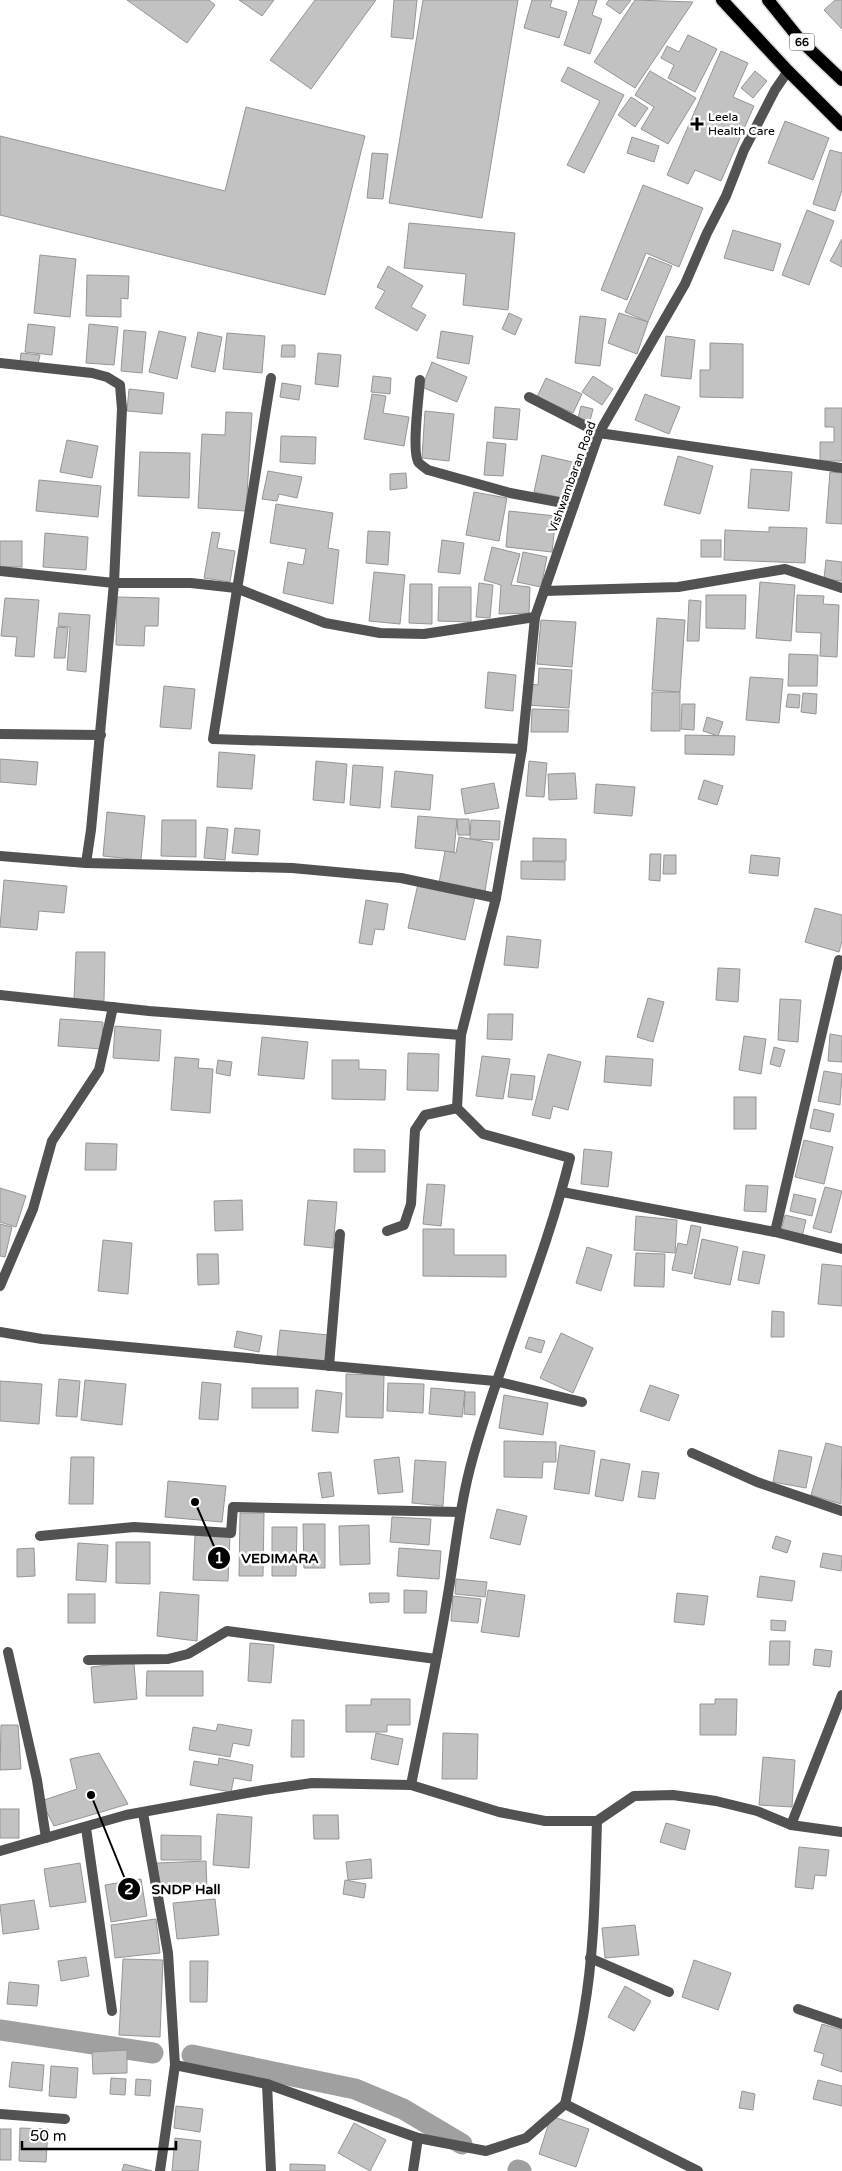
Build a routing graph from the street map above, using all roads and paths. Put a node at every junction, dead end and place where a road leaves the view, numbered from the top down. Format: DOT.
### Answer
graph roads {
  1 [pos="722,0"];
  2 [pos="768,0"];
  3 [pos="788,71"];
  4 [pos="842,80"];
  5 [pos="842,125"];
  6 [pos="0,363"];
  7 [pos="271,378"];
  8 [pos="420,380"];
  9 [pos="529,397"];
  10 [pos="598,432"];
  11 [pos="842,468"];
  12 [pos="574,505"];
  13 [pos="0,571"];
  14 [pos="114,583"];
  15 [pos="236,588"];
  16 [pos="842,588"];
  17 [pos="544,591"];
  18 [pos="535,617"];
  19 [pos="0,734"];
  20 [pos="101,735"];
  21 [pos="522,749"];
  22 [pos="0,856"];
  23 [pos="86,863"];
  24 [pos="496,898"];
  25 [pos="839,960"];
  26 [pos="0,995"];
  27 [pos="113,1007"];
  28 [pos="461,1035"];
  29 [pos="457,1108"];
  30 [pos="562,1192"];
  31 [pos="387,1231"];
  32 [pos="775,1232"];
  33 [pos="340,1234"];
  34 [pos="842,1249"];
  35 [pos="0,1286"];
  36 [pos="0,1332"];
  37 [pos="329,1366"];
  38 [pos="495,1381"];
  39 [pos="582,1402"];
  40 [pos="692,1453"];
  41 [pos="842,1511"];
  42 [pos="460,1512"];
  43 [pos="40,1536"];
  44 [pos="8,1652"];
  45 [pos="436,1659"];
  46 [pos="88,1660"];
  47 [pos="842,1695"];
  48 [pos="411,1784"];
  49 [pos="143,1813"];
  50 [pos="597,1820"];
  51 [pos="791,1825"];
  52 [pos="86,1828"];
  53 [pos="842,1832"];
  54 [pos="46,1838"];
  55 [pos="0,1851"];
  56 [pos="590,1958"];
  57 [pos="669,1992"];
  58 [pos="798,2009"];
  59 [pos="112,2011"];
  60 [pos="842,2024"];
  61 [pos="176,2065"];
  62 [pos="267,2084"];
  63 [pos="565,2104"];
  64 [pos="0,2114"];
  65 [pos="65,2119"];
  66 [pos="418,2138"];
  67 [pos="160,2171"];
  68 [pos="271,2171"];
  69 [pos="413,2171"];
  70 [pos="698,2171"];
  1 -- 3 [label="main road"];
  2 -- 4 [label="main road, 66"];
  3 -- 5 [label="main road"];
  3 -- 10 [label="street, Vishwambaran Road"];
  6 -- 14 [label="street"];
  7 -- 15 [label="street"];
  8 -- 12 [label="street"];
  9 -- 10 [label="street"];
  10 -- 11 [label="street"];
  10 -- 12 [label="street, Vishwambaran Road"];
  12 -- 17 [label="street, Vishwambaran Road"];
  13 -- 14 [label="street"];
  14 -- 15 [label="street"];
  14 -- 20 [label="street"];
  15 -- 18 [label="street"];
  15 -- 21 [label="street"];
  16 -- 17 [label="street"];
  17 -- 18 [label="street, Vishwambaran Road"];
  18 -- 21 [label="street, Vishwambaran Road"];
  19 -- 20 [label="street"];
  20 -- 23 [label="street"];
  21 -- 24 [label="street, Vishwambaran Road"];
  22 -- 23 [label="street"];
  23 -- 24 [label="street"];
  24 -- 28 [label="street, Vishwambaran Road"];
  25 -- 32 [label="street"];
  26 -- 27 [label="street"];
  27 -- 28 [label="street"];
  27 -- 35 [label="street"];
  28 -- 29 [label="street, Vishwambaran Road"];
  29 -- 30 [label="street"];
  29 -- 31 [label="street"];
  30 -- 32 [label="street"];
  30 -- 38 [label="street"];
  32 -- 34 [label="street"];
  33 -- 37 [label="street"];
  36 -- 37 [label="street"];
  37 -- 38 [label="street"];
  38 -- 39 [label="street"];
  38 -- 42 [label="street"];
  40 -- 41 [label="street"];
  42 -- 43 [label="street"];
  42 -- 45 [label="street"];
  44 -- 54 [label="street"];
  45 -- 46 [label="street"];
  45 -- 48 [label="street"];
  47 -- 51 [label="street"];
  48 -- 49 [label="street"];
  48 -- 50 [label="street"];
  49 -- 52 [label="street"];
  49 -- 61 [label="street"];
  50 -- 51 [label="street"];
  50 -- 56 [label="street"];
  51 -- 53 [label="street"];
  52 -- 54 [label="street"];
  52 -- 59 [label="street"];
  54 -- 55 [label="street"];
  56 -- 57 [label="street"];
  56 -- 63 [label="street"];
  58 -- 60 [label="street"];
  61 -- 62 [label="street"];
  61 -- 67 [label="street"];
  62 -- 66 [label="street"];
  62 -- 68 [label="street"];
  63 -- 66 [label="street"];
  63 -- 70 [label="street"];
  64 -- 65 [label="street"];
  66 -- 69 [label="street"];
}
